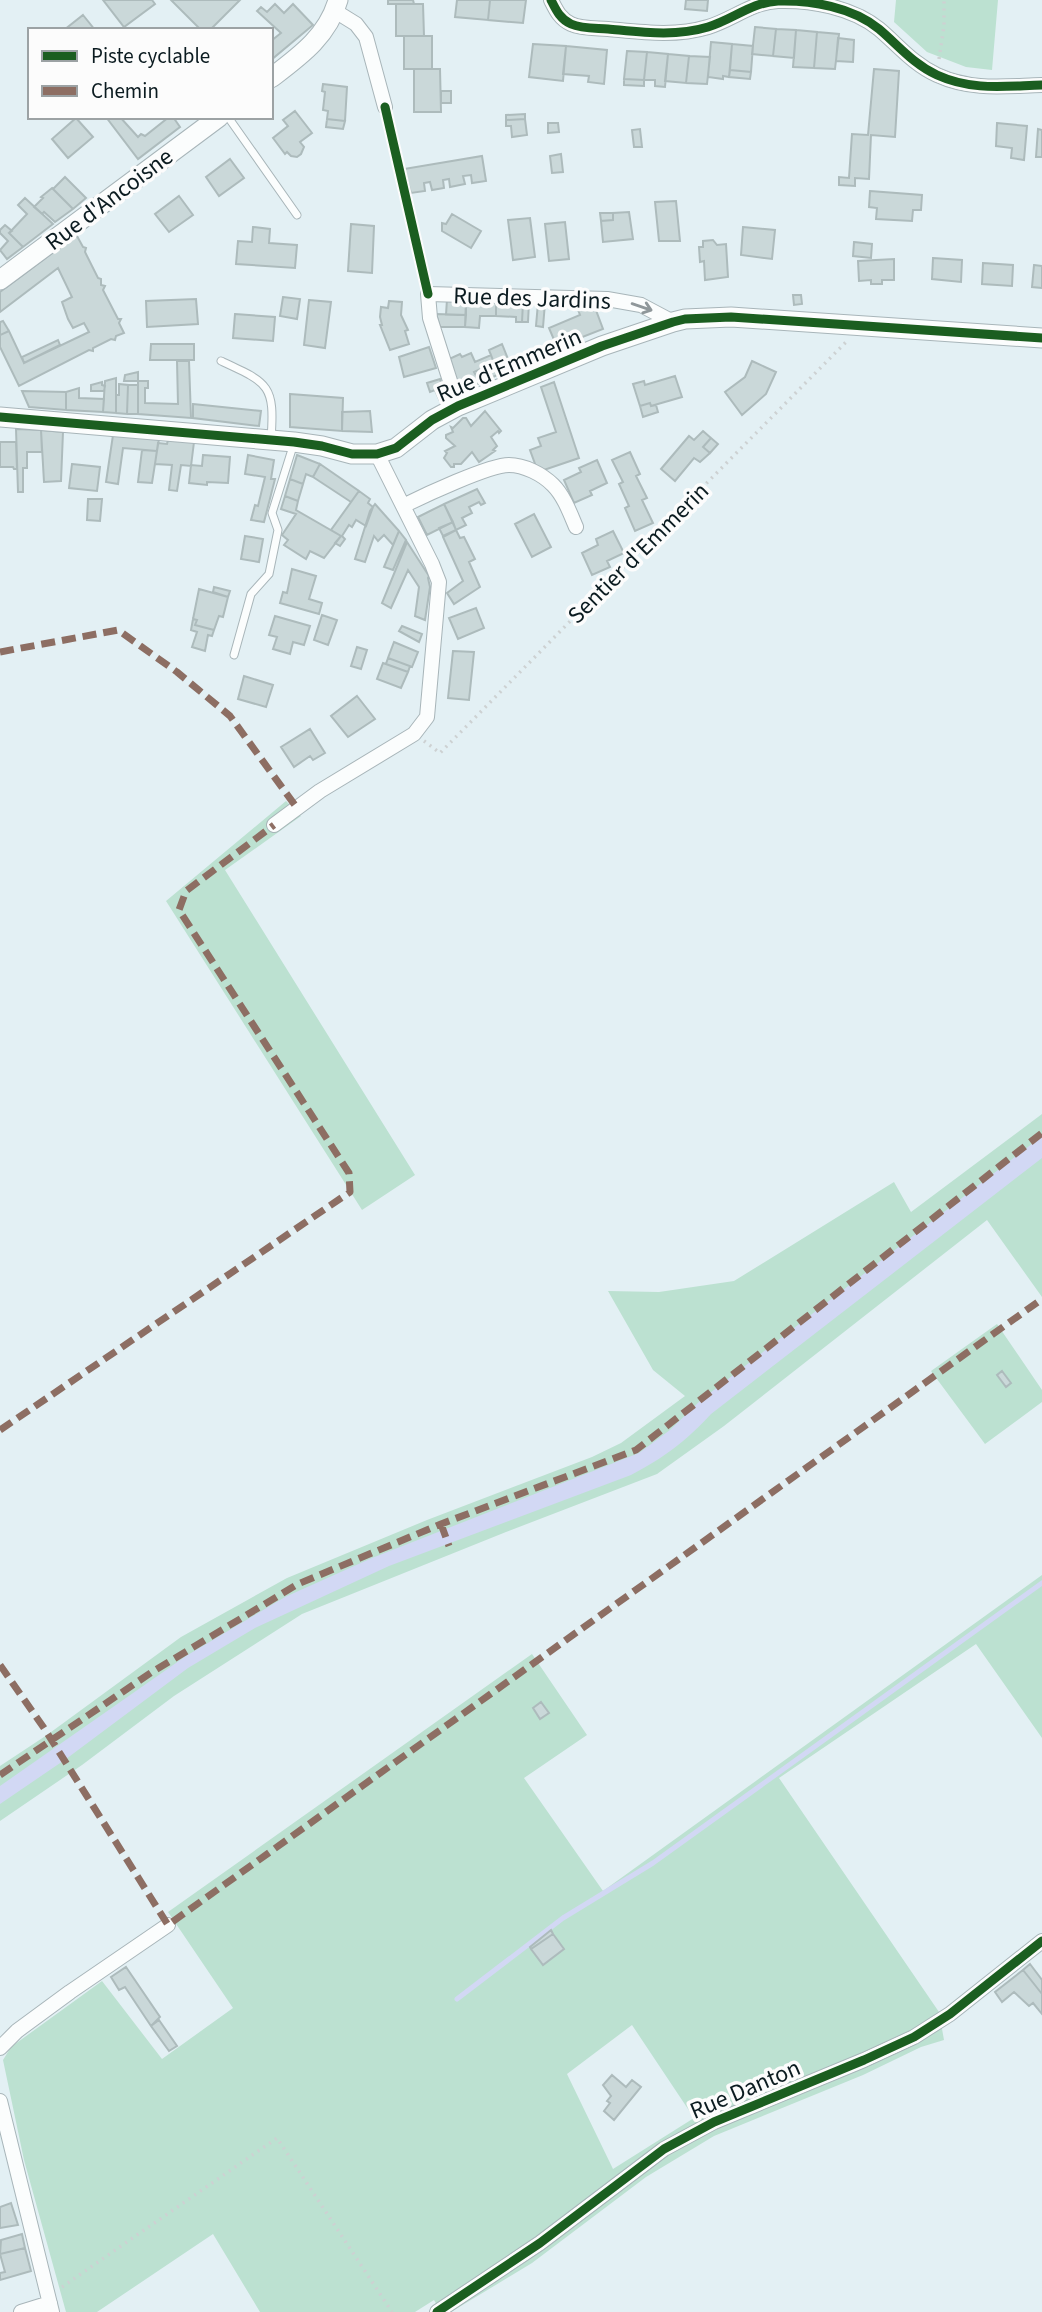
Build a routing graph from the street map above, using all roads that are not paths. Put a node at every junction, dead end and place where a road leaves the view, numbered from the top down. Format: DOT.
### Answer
graph roads {
  1 [pos="551,0"];
  2 [pos="791,1"];
  3 [pos="755,3"];
  4 [pos="337,6"];
  5 [pos="273,76"];
  6 [pos="1042,85"];
  7 [pos="385,107"];
  8 [pos="216,119"];
  9 [pos="229,119"];
  10 [pos="297,215"];
  11 [pos="0,280"];
  12 [pos="673,322"];
  13 [pos="1042,338"];
  14 [pos="221,360"];
  15 [pos="458,406"];
  16 [pos="0,417"];
  17 [pos="271,440"];
  18 [pos="294,442"];
  19 [pos="377,454"];
  20 [pos="403,506"];
  21 [pos="576,527"];
  22 [pos="234,654"];
  23 [pos="274,825"];
  24 [pos="168,1925"];
  25 [pos="1042,1941"];
  26 [pos="0,2048"];
  27 [pos="0,2101"];
  28 [pos="50,2304"];
  29 [pos="21,2312"];
  30 [pos="437,2312"];
  1 -- 3 [label="street"];
  2 -- 3 [label="street"];
  2 -- 6 [label="street"];
  4 -- 5 [label="main road"];
  4 -- 7 [label="street"];
  8 -- 11 [label="main road, Rue d'Ancoisne"];
  9 -- 10 [label="lane"];
  12 -- 13 [label="main road, Rue d'Emmerin"];
  12 -- 15 [label="main road, Rue d'Emmerin"];
  15 -- 12 [label="street, Rue des Jardins, one-way"];
  14 -- 17 [label="lane"];
  15 -- 19 [label="main road, Rue d'Emmerin"];
  16 -- 17 [label="main road"];
  17 -- 18 [label="main road"];
  18 -- 19 [label="main road"];
  18 -- 22 [label="lane"];
  19 -- 20 [label="street"];
  20 -- 21 [label="street"];
  20 -- 23 [label="street"];
  24 -- 26 [label="street"];
  25 -- 30 [label="street, Rue Danton"];
  27 -- 28 [label="street"];
  28 -- 29 [label="street"];
}
